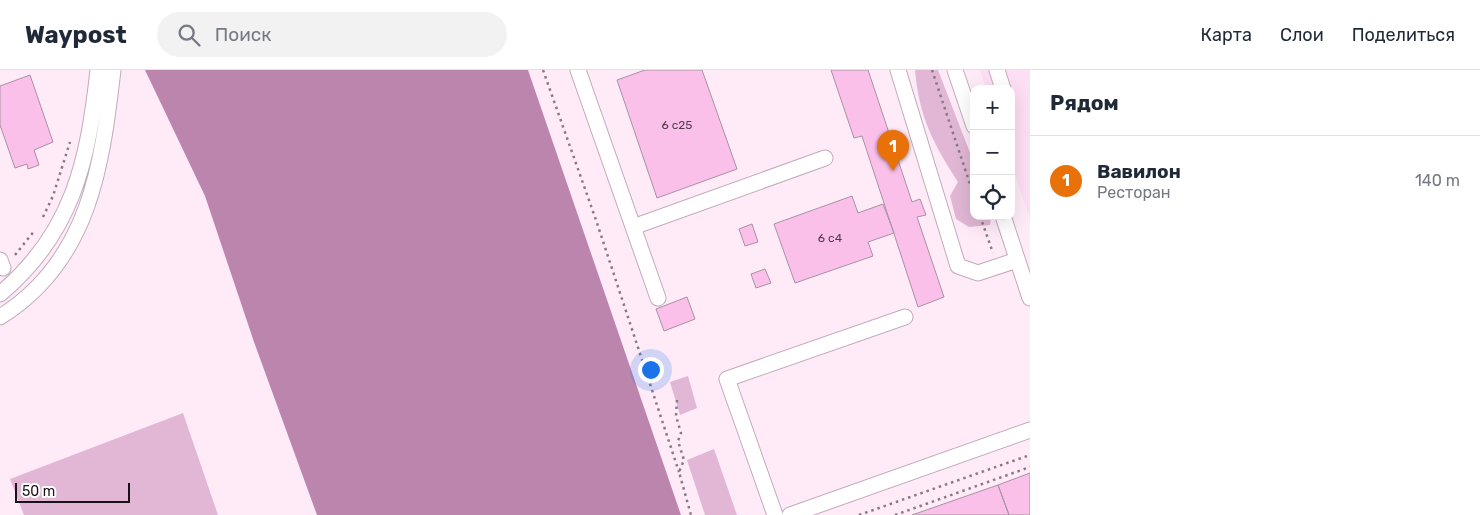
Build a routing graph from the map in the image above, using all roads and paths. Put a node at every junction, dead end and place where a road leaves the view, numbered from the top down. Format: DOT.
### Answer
graph roads {
  1 [pos="98,70"];
  2 [pos="113,70"];
  3 [pos="543,70"];
  4 [pos="578,70"];
  5 [pos="898,70"];
  6 [pos="932,70"];
  7 [pos="955,70"];
  8 [pos="997,70"];
  9 [pos="1002,85"];
  10 [pos="970,111"];
  11 [pos="70,141"];
  12 [pos="825,158"];
  13 [pos="970,184"];
  14 [pos="981,220"];
  15 [pos="1004,220"];
  16 [pos="633,227"];
  17 [pos="1017,260"];
  18 [pos="1,264"];
  19 [pos="997,266"];
  20 [pos="0,294"];
  21 [pos="658,298"];
  22 [pos="1030,298"];
  23 [pos="904,316"];
  24 [pos="0,317"];
  25 [pos="677,400"];
  26 [pos="1030,431"];
  27 [pos="1030,455"];
  28 [pos="1030,467"];
  29 [pos="679,472"];
  30 [pos="691,515"];
  31 [pos="775,515"];
  32 [pos="790,515"];
  33 [pos="859,515"];
  34 [pos="895,515"];
  1 -- 20 [label="street"];
  2 -- 24 [label="street"];
  3 -- 29 [label="path"];
  4 -- 16 [label="street"];
  5 -- 19 [label="street"];
  6 -- 13 [label="path"];
  7 -- 10 [label="street"];
  8 -- 9 [label="street"];
  11 -- 18 [label="path"];
  12 -- 16 [label="street"];
  14 -- 19 [label="path"];
  15 -- 17 [label="street"];
  16 -- 21 [label="street"];
  17 -- 19 [label="street"];
  17 -- 22 [label="street"];
  23 -- 31 [label="street"];
  25 -- 29 [label="path"];
  26 -- 32 [label="street"];
  27 -- 33 [label="path"];
  28 -- 34 [label="path"];
  29 -- 30 [label="path"];
}
